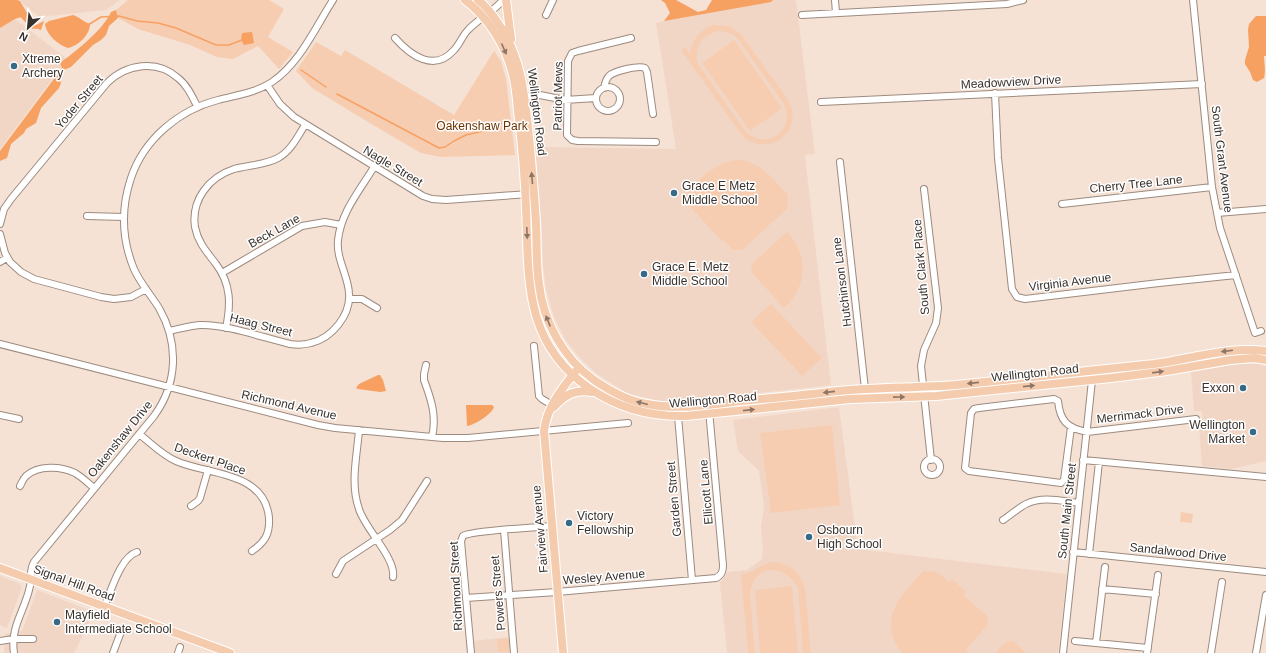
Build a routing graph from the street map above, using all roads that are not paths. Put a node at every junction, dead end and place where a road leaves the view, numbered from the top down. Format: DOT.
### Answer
graph roads {
  1 [pos="333,0"];
  2 [pos="465,0"];
  3 [pos="478,0"];
  4 [pos="504,0"];
  5 [pos="553,0"];
  6 [pos="835,0"];
  7 [pos="1023,0"];
  8 [pos="1193,0"];
  9 [pos="836,13"];
  10 [pos="486,14"];
  11 [pos="546,15"];
  12 [pos="802,15"];
  13 [pos="395,38"];
  14 [pos="631,38"];
  15 [pos="514,51"];
  16 [pos="1202,84"];
  17 [pos="267,85"];
  18 [pos="604,88"];
  19 [pos="995,93"];
  20 [pos="520,97"];
  21 [pos="596,98"];
  22 [pos="568,100"];
  23 [pos="821,102"];
  24 [pos="197,106"];
  25 [pos="653,114"];
  26 [pos="305,125"];
  27 [pos="656,142"];
  28 [pos="840,162"];
  29 [pos="374,167"];
  30 [pos="1212,187"];
  31 [pos="924,188"];
  32 [pos="530,194"];
  33 [pos="1062,204"];
  34 [pos="1266,209"];
  35 [pos="1216,213"];
  36 [pos="87,216"];
  37 [pos="124,217"];
  38 [pos="0,224"];
  39 [pos="341,225"];
  40 [pos="0,234"];
  41 [pos="7,258"];
  42 [pos="0,262"];
  43 [pos="222,273"];
  44 [pos="1236,275"];
  45 [pos="146,289"];
  46 [pos="349,299"];
  47 [pos="378,308"];
  48 [pos="226,328"];
  49 [pos="169,331"];
  50 [pos="1261,331"];
  51 [pos="0,344"];
  52 [pos="534,346"];
  53 [pos="1266,351"];
  54 [pos="1266,360"];
  55 [pos="426,365"];
  56 [pos="579,367"];
  57 [pos="573,375"];
  58 [pos="1093,376"];
  59 [pos="168,388"];
  60 [pos="923,388"];
  61 [pos="865,389"];
  62 [pos="597,393"];
  63 [pos="924,397"];
  64 [pos="860,398"];
  65 [pos="550,408"];
  66 [pos="709,409"];
  67 [pos="0,415"];
  68 [pos="678,416"];
  69 [pos="19,419"];
  70 [pos="1196,419"];
  71 [pos="628,423"];
  72 [pos="1071,427"];
  73 [pos="359,430"];
  74 [pos="544,431"];
  75 [pos="1087,432"];
  76 [pos="139,434"];
  77 [pos="432,437"];
  78 [pos="931,460"];
  79 [pos="1083,460"];
  80 [pos="1098,462"];
  81 [pos="208,470"];
  82 [pos="1266,478"];
  83 [pos="427,481"];
  84 [pos="20,486"];
  85 [pos="94,488"];
  86 [pos="1079,504"];
  87 [pos="191,506"];
  88 [pos="1003,520"];
  89 [pos="552,526"];
  90 [pos="504,530"];
  91 [pos="376,539"];
  92 [pos="252,551"];
  93 [pos="137,552"];
  94 [pos="1074,552"];
  95 [pos="1088,554"];
  96 [pos="1105,567"];
  97 [pos="0,568"];
  98 [pos="1266,572"];
  99 [pos="336,574"];
  100 [pos="1158,574"];
  101 [pos="393,577"];
  102 [pos="719,577"];
  103 [pos="31,580"];
  104 [pos="692,580"];
  105 [pos="1222,582"];
  106 [pos="1102,589"];
  107 [pos="557,592"];
  108 [pos="1156,594"];
  109 [pos="509,595"];
  110 [pos="1266,595"];
  111 [pos="466,598"];
  112 [pos="104,607"];
  113 [pos="122,628"];
  114 [pos="13,639"];
  115 [pos="33,639"];
  116 [pos="0,641"];
  117 [pos="1075,641"];
  118 [pos="1096,643"];
  119 [pos="1147,651"];
  120 [pos="14,653"];
  121 [pos="113,653"];
  122 [pos="228,653"];
  123 [pos="471,653"];
  124 [pos="514,653"];
  125 [pos="563,653"];
  126 [pos="1063,653"];
  127 [pos="1211,653"];
  128 [pos="1256,653"];
  1 -- 17 [label="street, Oakenshaw Drive"];
  2 -- 10 [label="main road, Wellington Road"];
  3 -- 10 [label="main road, Wellington Road"];
  4 -- 10 [label="street"];
  4 -- 15 [label="main road"];
  5 -- 11 [label="street"];
  6 -- 9 [label="street"];
  7 -- 9 [label="street"];
  8 -- 16 [label="street, South Grant Avenue"];
  9 -- 12 [label="street"];
  10 -- 13 [label="street"];
  10 -- 15 [label="main road, Wellington Road"];
  10 -- 20 [label="main road, Wellington Road, one-way"];
  14 -- 22 [label="street, Patriot Mews"];
  15 -- 20 [label="main road, Wellington Road"];
  16 -- 19 [label="street, Meadowview Drive"];
  16 -- 30 [label="street, South Grant Avenue"];
  17 -- 24 [label="street, Oakenshaw Drive"];
  17 -- 26 [label="street, Nagle Street"];
  18 -- 21 [label="street"];
  18 -- 21 [label="street"];
  18 -- 25 [label="street"];
  19 -- 23 [label="street, Meadowview Drive"];
  19 -- 44 [label="street, Virginia Avenue"];
  20 -- 22 [label="street"];
  20 -- 32 [label="main road, Wellington Road"];
  21 -- 22 [label="street"];
  22 -- 27 [label="street, Patriot Mews"];
  24 -- 37 [label="street, Oakenshaw Drive"];
  24 -- 38 [label="street, Yoder Street"];
  26 -- 29 [label="street, Nagle Street"];
  26 -- 43 [label="street"];
  28 -- 61 [label="street, Hutchinson Lane"];
  29 -- 32 [label="street, Nagle Street"];
  29 -- 39 [label="street, Haag Street"];
  30 -- 33 [label="street, Cherry Tree Lane"];
  30 -- 35 [label="street, South Grant Avenue"];
  31 -- 60 [label="street, South Clark Place"];
  56 -- 32 [label="main road, Wellington Road, one-way"];
  32 -- 57 [label="main road, Wellington Road, one-way"];
  34 -- 35 [label="street"];
  35 -- 44 [label="street, South Grant Avenue"];
  36 -- 37 [label="street"];
  37 -- 45 [label="street, Oakenshaw Drive"];
  39 -- 43 [label="street, Beck Lane"];
  39 -- 46 [label="street, Haag Street"];
  40 -- 41 [label="street"];
  41 -- 42 [label="street"];
  41 -- 45 [label="street"];
  43 -- 48 [label="street"];
  44 -- 50 [label="street, South Grant Avenue"];
  45 -- 49 [label="street, Oakenshaw Drive"];
  46 -- 47 [label="street"];
  46 -- 48 [label="street, Haag Street"];
  48 -- 49 [label="street, Haag Street"];
  49 -- 59 [label="street, Oakenshaw Drive"];
  51 -- 59 [label="street, Richmond Avenue"];
  52 -- 65 [label="street"];
  53 -- 58 [label="main road, Wellington Road, one-way"];
  58 -- 54 [label="main road, Wellington Road, one-way"];
  55 -- 77 [label="street"];
  56 -- 57 [label="main road, Fairview Avenue"];
  66 -- 56 [label="main road, Wellington Road, one-way"];
  57 -- 62 [label="main road, Wellington Road"];
  57 -- 65 [label="main road, Fairview Avenue"];
  58 -- 60 [label="main road, Wellington Road, one-way"];
  63 -- 58 [label="main road, Wellington Road, one-way"];
  58 -- 75 [label="street, South Main Street"];
  59 -- 73 [label="street, Richmond Avenue"];
  59 -- 76 [label="street, Oakenshaw Drive"];
  60 -- 61 [label="main road, Wellington Road"];
  60 -- 63 [label="street, South Clark Place"];
  61 -- 64 [label="street"];
  61 -- 66 [label="main road, Wellington Road, one-way"];
  62 -- 65 [label="main road"];
  62 -- 68 [label="main road, Wellington Road"];
  64 -- 63 [label="main road, Wellington Road, one-way"];
  63 -- 78 [label="street, South Clark Place"];
  66 -- 64 [label="main road, Wellington Road, one-way"];
  65 -- 74 [label="main road, Fairview Avenue"];
  66 -- 68 [label="main road, Wellington Road"];
  66 -- 102 [label="street, Ellicott Lane"];
  67 -- 69 [label="street"];
  68 -- 104 [label="street, Garden Street"];
  70 -- 75 [label="street, Merrimack Drive"];
  71 -- 74 [label="street, Richmond Avenue"];
  72 -- 72 [label="street"];
  72 -- 75 [label="street"];
  73 -- 77 [label="street, Richmond Avenue"];
  73 -- 91 [label="street"];
  74 -- 77 [label="street, Richmond Avenue"];
  74 -- 89 [label="main road, Fairview Avenue"];
  75 -- 79 [label="street, South Main Street"];
  76 -- 81 [label="street, Deckert Place"];
  76 -- 85 [label="street, Oakenshaw Drive"];
  79 -- 80 [label="street"];
  79 -- 86 [label="street, South Main Street"];
  80 -- 82 [label="street"];
  80 -- 95 [label="street"];
  81 -- 87 [label="street"];
  81 -- 92 [label="street, Deckert Place"];
  83 -- 91 [label="street"];
  84 -- 85 [label="street"];
  85 -- 103 [label="street, Oakenshaw Drive"];
  86 -- 88 [label="street"];
  86 -- 94 [label="street, South Main Street"];
  89 -- 90 [label="street, Richmond Street"];
  89 -- 107 [label="main road, Fairview Avenue"];
  90 -- 109 [label="street, Powers Street"];
  90 -- 111 [label="street, Richmond Street"];
  91 -- 99 [label="street"];
  91 -- 101 [label="street"];
  93 -- 112 [label="street"];
  94 -- 95 [label="street, Sandalwood Drive"];
  94 -- 126 [label="street, South Main Street"];
  95 -- 98 [label="street, Sandalwood Drive"];
  96 -- 106 [label="street"];
  97 -- 103 [label="main road, Signal Hill Road"];
  100 -- 108 [label="street"];
  102 -- 104 [label="street, Wesley Avenue"];
  103 -- 112 [label="main road, Signal Hill Road"];
  103 -- 114 [label="street, Oakenshaw Drive"];
  104 -- 107 [label="street, Wesley Avenue"];
  105 -- 127 [label="street"];
  106 -- 108 [label="street"];
  106 -- 118 [label="street"];
  107 -- 109 [label="street, Wesley Avenue"];
  107 -- 125 [label="main road, Fairview Avenue"];
  108 -- 119 [label="street"];
  109 -- 111 [label="street, Wesley Avenue"];
  109 -- 124 [label="street, Powers Street"];
  110 -- 128 [label="street"];
  111 -- 123 [label="street, Richmond Street"];
  112 -- 122 [label="main road, Signal Hill Road"];
  113 -- 121 [label="street"];
  114 -- 115 [label="street"];
  114 -- 116 [label="street"];
  114 -- 120 [label="street, Oakenshaw Drive"];
  117 -- 118 [label="street"];
  118 -- 119 [label="street"];
}
